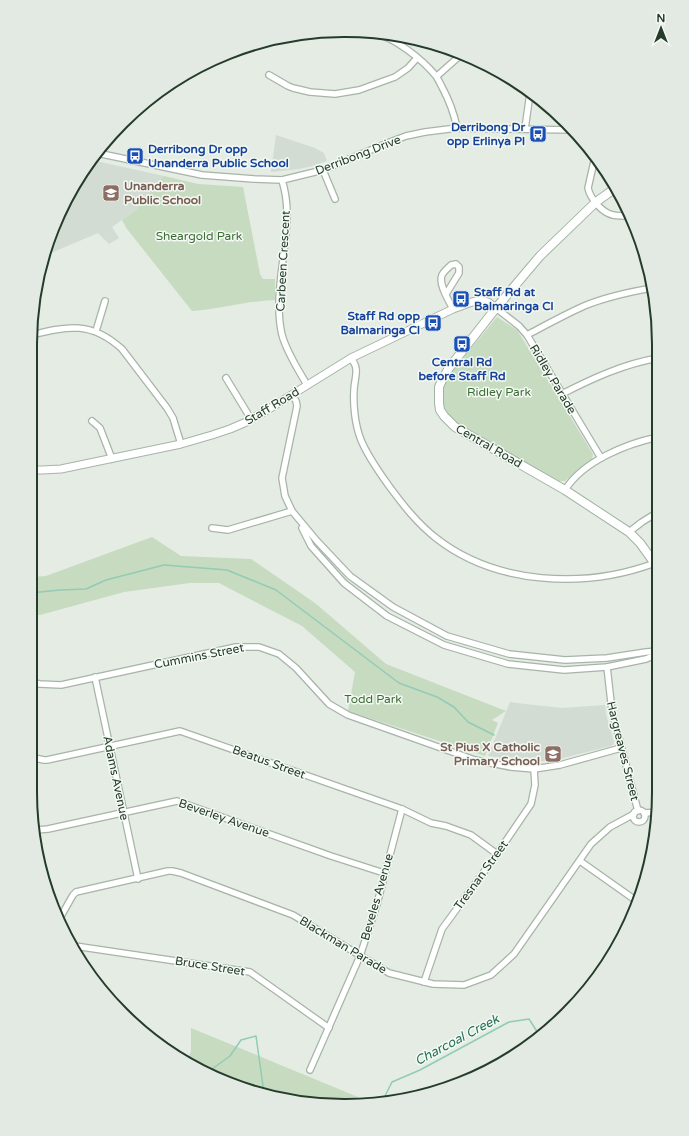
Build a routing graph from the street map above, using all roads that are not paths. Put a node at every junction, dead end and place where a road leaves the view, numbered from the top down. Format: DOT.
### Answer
graph roads {
  1 [pos="395,42"];
  2 [pos="417,58"];
  3 [pos="457,58"];
  4 [pos="268,75"];
  5 [pos="437,76"];
  6 [pos="529,99"];
  7 [pos="457,128"];
  8 [pos="525,129"];
  9 [pos="565,130"];
  10 [pos="103,154"];
  11 [pos="593,165"];
  12 [pos="323,170"];
  13 [pos="282,180"];
  14 [pos="611,191"];
  15 [pos="335,198"];
  16 [pos="596,202"];
  17 [pos="624,216"];
  18 [pos="647,289"];
  19 [pos="446,294"];
  20 [pos="105,301"];
  21 [pos="496,308"];
  22 [pos="453,309"];
  23 [pos="96,331"];
  24 [pos="38,333"];
  25 [pos="526,335"];
  26 [pos="351,358"];
  27 [pos="652,359"];
  28 [pos="226,378"];
  29 [pos="307,385"];
  30 [pos="562,394"];
  31 [pos="292,395"];
  32 [pos="251,419"];
  33 [pos="92,421"];
  34 [pos="652,438"];
  35 [pos="181,444"];
  36 [pos="601,458"];
  37 [pos="112,459"];
  38 [pos="37,470"];
  39 [pos="565,490"];
  40 [pos="292,511"];
  41 [pos="652,516"];
  42 [pos="297,519"];
  43 [pos="212,528"];
  44 [pos="629,532"];
  45 [pos="652,560"];
  46 [pos="652,567"];
  47 [pos="652,652"];
  48 [pos="652,656"];
  49 [pos="607,666"];
  50 [pos="95,677"];
  51 [pos="37,683"];
  52 [pos="109,746"];
  53 [pos="621,748"];
  54 [pos="37,758"];
  55 [pos="534,769"];
  56 [pos="402,809"];
  57 [pos="123,812"];
  58 [pos="651,813"];
  59 [pos="639,815"];
  60 [pos="40,830"];
  61 [pos="497,854"];
  62 [pos="580,861"];
  63 [pos="384,873"];
  64 [pos="138,879"];
  65 [pos="633,898"];
  66 [pos="62,914"];
  67 [pos="79,947"];
  68 [pos="360,956"];
  69 [pos="424,982"];
  70 [pos="329,1028"];
  71 [pos="310,1070"];
  1 -- 2 [label="street"];
  2 -- 4 [label="street"];
  2 -- 5 [label="street"];
  3 -- 5 [label="street"];
  5 -- 7 [label="street"];
  6 -- 8 [label="street"];
  7 -- 8 [label="street, Derribong Drive"];
  7 -- 12 [label="street, Derribong Drive"];
  8 -- 9 [label="street, Derribong Drive"];
  10 -- 13 [label="street, Derribong Drive"];
  11 -- 16 [label="street"];
  12 -- 13 [label="street, Derribong Drive"];
  12 -- 15 [label="street"];
  13 -- 29 [label="street, Carbeen Crescent"];
  14 -- 16 [label="main road, Central Road"];
  16 -- 17 [label="street"];
  16 -- 21 [label="main road, Central Road"];
  18 -- 25 [label="street"];
  19 -- 19 [label="street"];
  19 -- 22 [label="street"];
  20 -- 23 [label="street"];
  21 -- 22 [label="street, Staff Road"];
  21 -- 25 [label="street, Ridley Parade"];
  21 -- 39 [label="main road, Central Road"];
  22 -- 26 [label="street, Staff Road"];
  23 -- 24 [label="street"];
  23 -- 35 [label="street"];
  25 -- 30 [label="street, Ridley Parade"];
  26 -- 29 [label="street, Staff Road"];
  26 -- 46 [label="street"];
  27 -- 30 [label="street"];
  28 -- 32 [label="street"];
  29 -- 31 [label="street, Staff Road"];
  30 -- 36 [label="street, Ridley Parade"];
  31 -- 32 [label="street, Staff Road"];
  31 -- 40 [label="street"];
  32 -- 35 [label="street, Staff Road"];
  33 -- 37 [label="street"];
  34 -- 36 [label="street"];
  35 -- 37 [label="street, Staff Road"];
  36 -- 39 [label="street"];
  37 -- 38 [label="street, Staff Road"];
  39 -- 44 [label="main road, Central Road"];
  40 -- 42 [label="street"];
  40 -- 43 [label="street"];
  41 -- 44 [label="street"];
  42 -- 47 [label="street"];
  42 -- 49 [label="street"];
  44 -- 45 [label="main road, Central Road"];
  48 -- 49 [label="street"];
  49 -- 53 [label="street, Hargreaves Street"];
  50 -- 51 [label="street, Cummins Street"];
  50 -- 52 [label="street, Adams Avenue"];
  50 -- 55 [label="street, Cummins Street"];
  52 -- 54 [label="street, Beatus Street"];
  52 -- 56 [label="street, Beatus Street"];
  52 -- 57 [label="street, Adams Avenue"];
  53 -- 55 [label="street, Cummins Street"];
  53 -- 59 [label="street, Hargreaves Street"];
  55 -- 61 [label="street, Tresnan Street"];
  56 -- 61 [label="street, Beatus Street"];
  56 -- 63 [label="street, Beveles Avenue"];
  57 -- 60 [label="street, Beverley Avenue"];
  57 -- 63 [label="street, Beverley Avenue"];
  57 -- 64 [label="street, Adams Avenue"];
  58 -- 59 [label="street, Blackman Parade"];
  59 -- 62 [label="street, Blackman Parade"];
  61 -- 69 [label="street, Tresnan Street"];
  62 -- 65 [label="street"];
  62 -- 69 [label="street, Blackman Parade"];
  63 -- 68 [label="street, Beveles Avenue"];
  64 -- 66 [label="street, Blackman Parade"];
  64 -- 68 [label="street, Blackman Parade"];
  67 -- 70 [label="street, Bruce Street"];
  68 -- 69 [label="street, Blackman Parade"];
  68 -- 70 [label="street, Beveles Avenue"];
  70 -- 71 [label="street, Beveles Avenue"];
}
